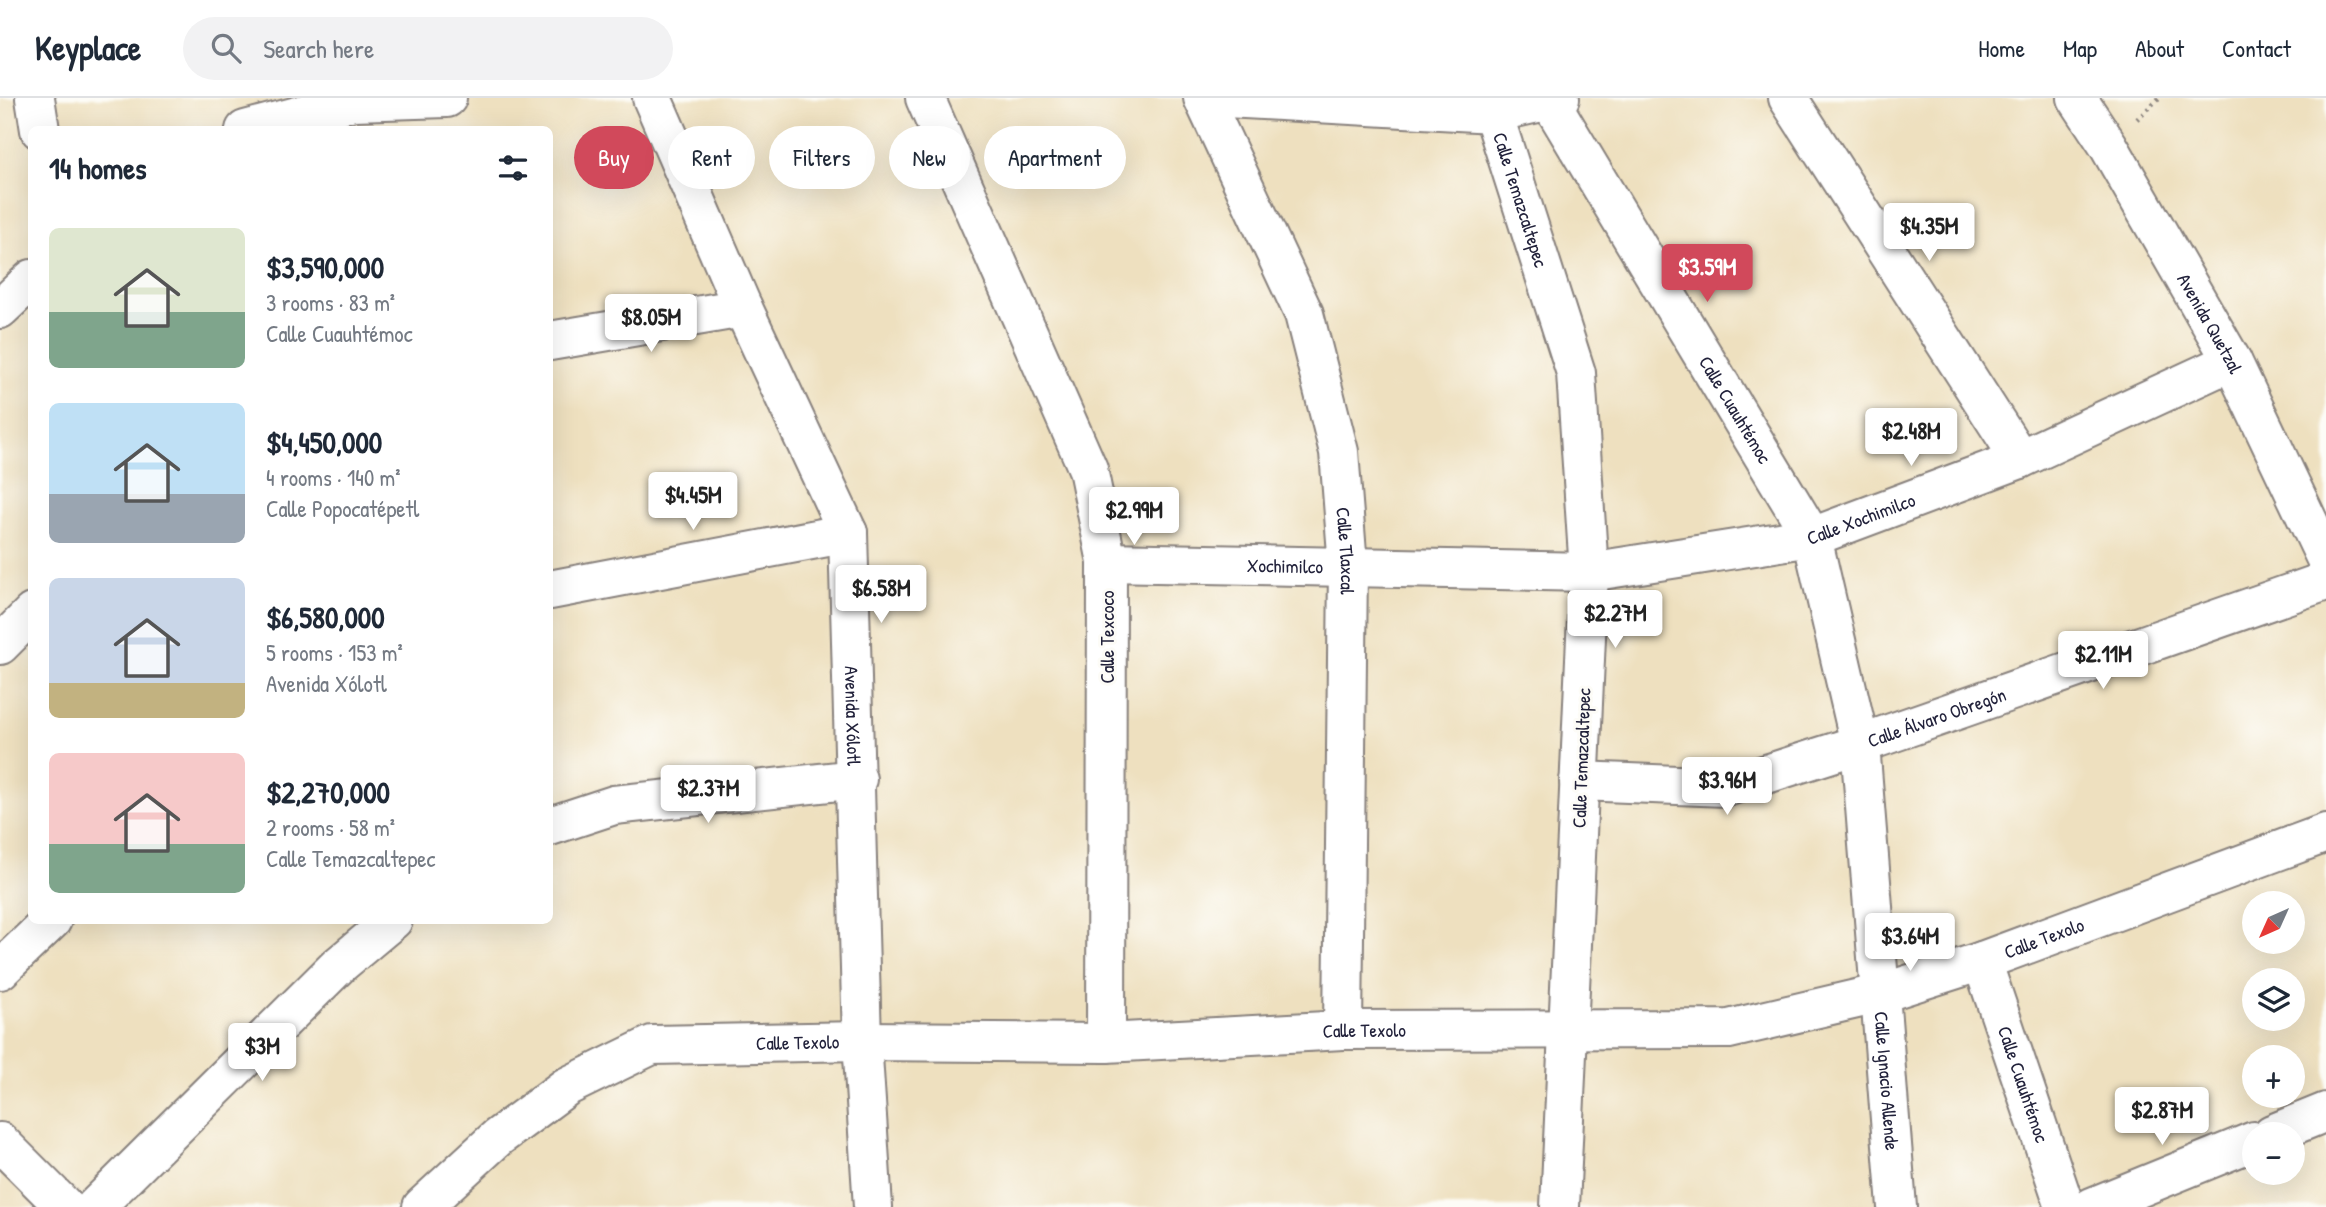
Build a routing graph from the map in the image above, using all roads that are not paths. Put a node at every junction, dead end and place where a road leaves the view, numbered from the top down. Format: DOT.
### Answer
graph roads {
  1 [pos="34,98"];
  2 [pos="447,98"];
  3 [pos="652,98"];
  4 [pos="925,98"];
  5 [pos="1203,98"];
  6 [pos="1226,98"];
  7 [pos="1788,98"];
  8 [pos="2077,98"];
  9 [pos="1555,99"];
  10 [pos="1493,113"];
  11 [pos="39,126"];
  12 [pos="260,126"];
  13 [pos="28,283"];
  14 [pos="743,308"];
  15 [pos="0,309"];
  16 [pos="553,340"];
  17 [pos="2232,361"];
  18 [pos="2020,459"];
  19 [pos="848,533"];
  20 [pos="1812,537"];
  21 [pos="2326,559"];
  22 [pos="1107,562"];
  23 [pos="1348,566"];
  24 [pos="1589,572"];
  25 [pos="2326,581"];
  26 [pos="553,589"];
  27 [pos="28,617"];
  28 [pos="0,645"];
  29 [pos="1860,744"];
  30 [pos="857,779"];
  31 [pos="1579,781"];
  32 [pos="553,825"];
  33 [pos="2326,832"];
  34 [pos="48,924"];
  35 [pos="388,924"];
  36 [pos="1982,961"];
  37 [pos="0,970"];
  38 [pos="1882,993"];
  39 [pos="1571,1028"];
  40 [pos="1343,1030"];
  41 [pos="862,1041"];
  42 [pos="1106,1043"];
  43 [pos="2326,1112"];
  44 [pos="2301,1122"];
  45 [pos="0,1142"];
  46 [pos="2242,1146"];
  47 [pos="65,1207"];
  48 [pos="95,1207"];
  49 [pos="422,1207"];
  50 [pos="873,1207"];
  51 [pos="1560,1207"];
  52 [pos="1897,1207"];
  53 [pos="2064,1207"];
  54 [pos="2092,1207"];
  1 -- 11 [label="street"];
  2 -- 12 [label="street"];
  3 -- 14 [label="street, Avenida Xólotl"];
  4 -- 22 [label="street, Calle Texcoco"];
  5 -- 23 [label="street, Calle Tlaxcal"];
  6 -- 10 [label="street"];
  7 -- 18 [label="street"];
  8 -- 17 [label="street, Avenida Quetzal"];
  9 -- 10 [label="street"];
  9 -- 20 [label="street, Calle Cuauhtémoc"];
  10 -- 24 [label="street, Calle Temazcaltepec"];
  13 -- 15 [label="street"];
  14 -- 16 [label="street"];
  14 -- 19 [label="street, Avenida Xólotl"];
  17 -- 18 [label="street, Calle Xochimilco"];
  17 -- 21 [label="street, Avenida Quetzal"];
  18 -- 20 [label="street, Calle Xochimilco"];
  19 -- 26 [label="street"];
  19 -- 30 [label="street, Avenida Xólotl"];
  20 -- 24 [label="street, Calle Xochimilco"];
  20 -- 29 [label="street, Calle Cuauhtémoc"];
  22 -- 23 [label="street, Xochimilco"];
  22 -- 42 [label="street, Calle Texcoco"];
  23 -- 24 [label="street, Xochimilco"];
  23 -- 40 [label="street, Calle Tlaxcal"];
  24 -- 31 [label="street, Calle Temazcaltepec"];
  25 -- 29 [label="street, Calle Álvaro Obregón"];
  27 -- 28 [label="street"];
  29 -- 31 [label="street, Calle Álvaro Obregón"];
  29 -- 38 [label="street, Calle Ignacio Allende"];
  30 -- 32 [label="street"];
  30 -- 41 [label="street, Avenida Xólotl"];
  31 -- 39 [label="street, Calle Temazcaltepec"];
  33 -- 36 [label="street, Calle Texolo"];
  34 -- 37 [label="street"];
  35 -- 48 [label="street"];
  36 -- 38 [label="street, Calle Texolo"];
  36 -- 53 [label="street, Calle Cuauhtémoc"];
  38 -- 39 [label="street, Calle Texolo"];
  38 -- 52 [label="street, Calle Ignacio Allende"];
  39 -- 40 [label="street, Calle Texolo"];
  39 -- 51 [label="street, Calle Temazcaltepec"];
  40 -- 42 [label="street, Calle Texolo"];
  41 -- 42 [label="street, Calle Texolo"];
  41 -- 49 [label="street, Calle Texolo"];
  41 -- 50 [label="street, Avenida Xólotl"];
  43 -- 44 [label="street"];
  45 -- 47 [label="street"];
  46 -- 54 [label="street"];
}
